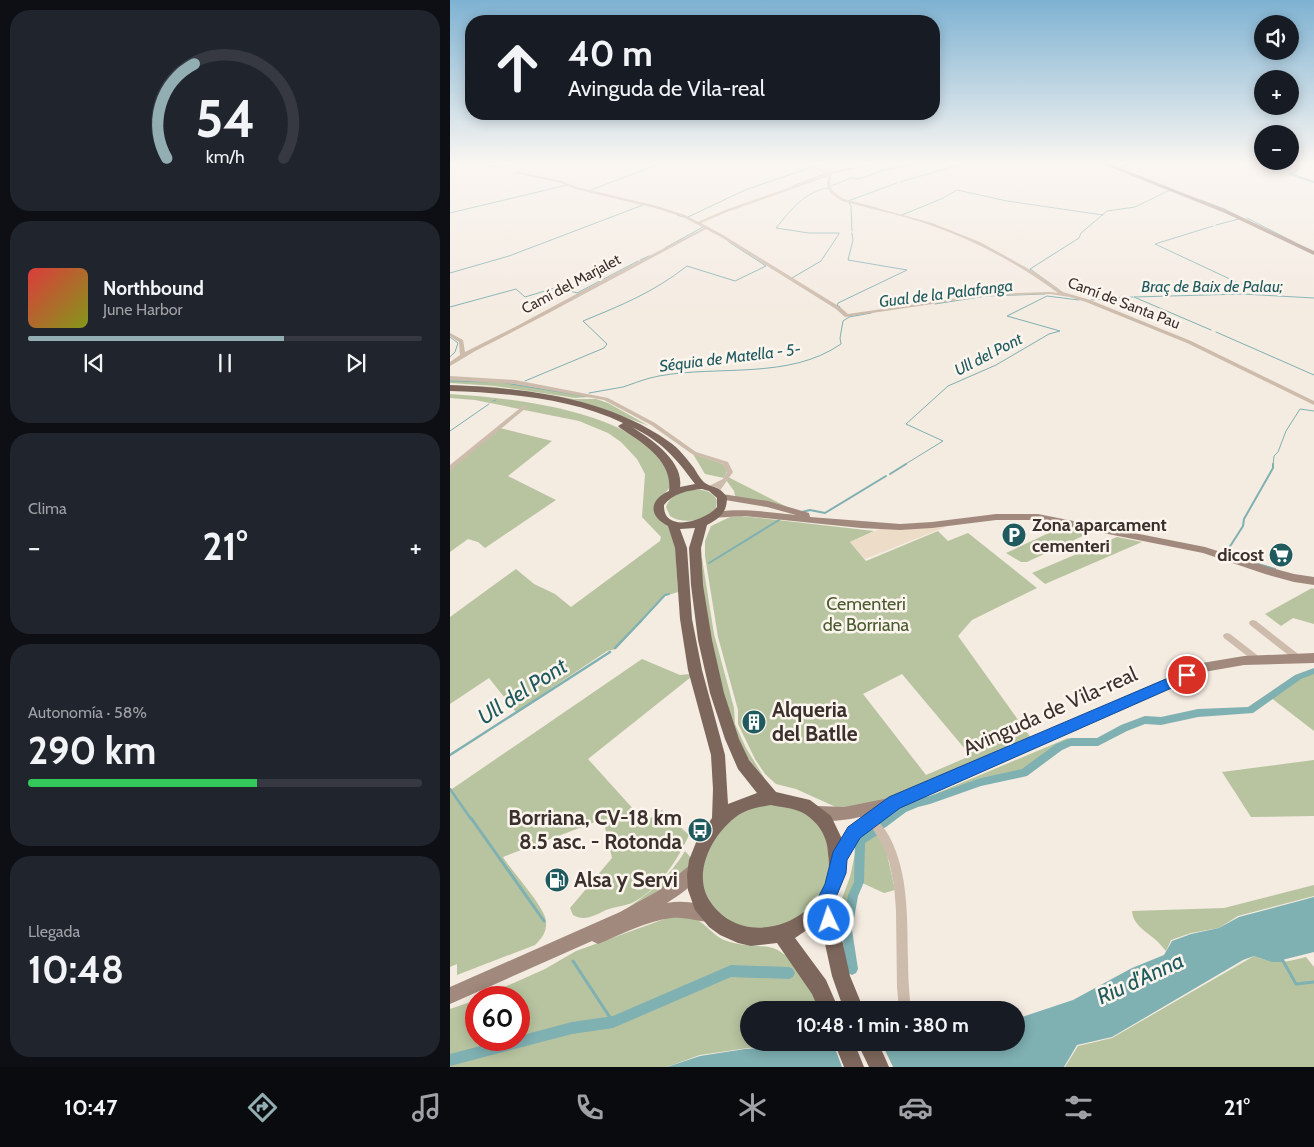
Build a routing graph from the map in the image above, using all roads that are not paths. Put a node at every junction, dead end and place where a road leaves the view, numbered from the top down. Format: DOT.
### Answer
graph roads {
  1 [pos="674,213"];
  2 [pos="721,213"];
  3 [pos="888,213"];
  4 [pos="1228,213"];
  5 [pos="698,224"];
  6 [pos="706,228"];
  7 [pos="1314,253"];
  8 [pos="1070,296"];
  9 [pos="450,334"];
  10 [pos="462,355"];
  11 [pos="450,364"];
  12 [pos="450,378"];
  13 [pos="450,388"];
  14 [pos="450,392"];
  15 [pos="1314,403"];
  16 [pos="524,407"];
  17 [pos="450,468"];
  18 [pos="712,490"];
  19 [pos="674,491"];
  20 [pos="708,519"];
  21 [pos="673,524"];
  22 [pos="861,525"];
  23 [pos="1314,581"];
  24 [pos="1253,622"];
  25 [pos="1227,636"];
  26 [pos="1299,658"];
  27 [pos="1314,658"];
  28 [pos="1258,660"];
  29 [pos="770,798"];
  30 [pos="894,803"];
  31 [pos="818,813"];
  32 [pos="720,820"];
  33 [pos="872,820"];
  34 [pos="838,858"];
  35 [pos="696,870"];
  36 [pos="825,902"];
  37 [pos="709,915"];
  38 [pos="782,934"];
  39 [pos="495,976"];
  40 [pos="450,996"];
  41 [pos="825,1001"];
  42 [pos="851,1001"];
  43 [pos="904,1001"];
  44 [pos="847,1051"];
  45 [pos="871,1051"];
  46 [pos="854,1067"];
  47 [pos="879,1067"];
  1 -- 5 [label="street"];
  2 -- 5 [label="street"];
  3 -- 8 [label="street, Camí de Santa Pau"];
  4 -- 7 [label="street"];
  5 -- 6 [label="street"];
  6 -- 8 [label="street"];
  6 -- 10 [label="street, Camí del Marjalet"];
  8 -- 15 [label="street, Camí de Santa Pau"];
  9 -- 10 [label="street"];
  10 -- 11 [label="street, Camí del Marjalet"];
  12 -- 18 [label="street"];
  13 -- 18 [label="main road"];
  14 -- 19 [label="main road"];
  16 -- 17 [label="street"];
  18 -- 19 [label="main road"];
  18 -- 20 [label="main road"];
  18 -- 22 [label="street"];
  19 -- 21 [label="main road"];
  20 -- 21 [label="main road"];
  20 -- 22 [label="street"];
  20 -- 29 [label="main road"];
  21 -- 32 [label="main road"];
  22 -- 23 [label="street"];
  24 -- 26 [label="street"];
  25 -- 28 [label="street"];
  26 -- 27 [label="street, Avinguda de Vila-real"];
  26 -- 28 [label="street, Avinguda de Vila-real"];
  28 -- 30 [label="street, Avinguda de Vila-real"];
  29 -- 31 [label="main road"];
  29 -- 32 [label="main road"];
  30 -- 31 [label="street, Avinguda de Vila-real"];
  30 -- 33 [label="street, Avinguda de Vila-real"];
  31 -- 34 [label="main road"];
  32 -- 35 [label="main road"];
  33 -- 34 [label="street, Avinguda de Vila-real"];
  33 -- 43 [label="street"];
  34 -- 36 [label="main road"];
  35 -- 37 [label="main road"];
  35 -- 39 [label="street"];
  36 -- 38 [label="main road"];
  36 -- 42 [label="main road"];
  37 -- 38 [label="main road"];
  37 -- 39 [label="street"];
  38 -- 41 [label="main road"];
  39 -- 40 [label="street"];
  44 -- 46 [label="main road"];
  45 -- 47 [label="main road"];
}
